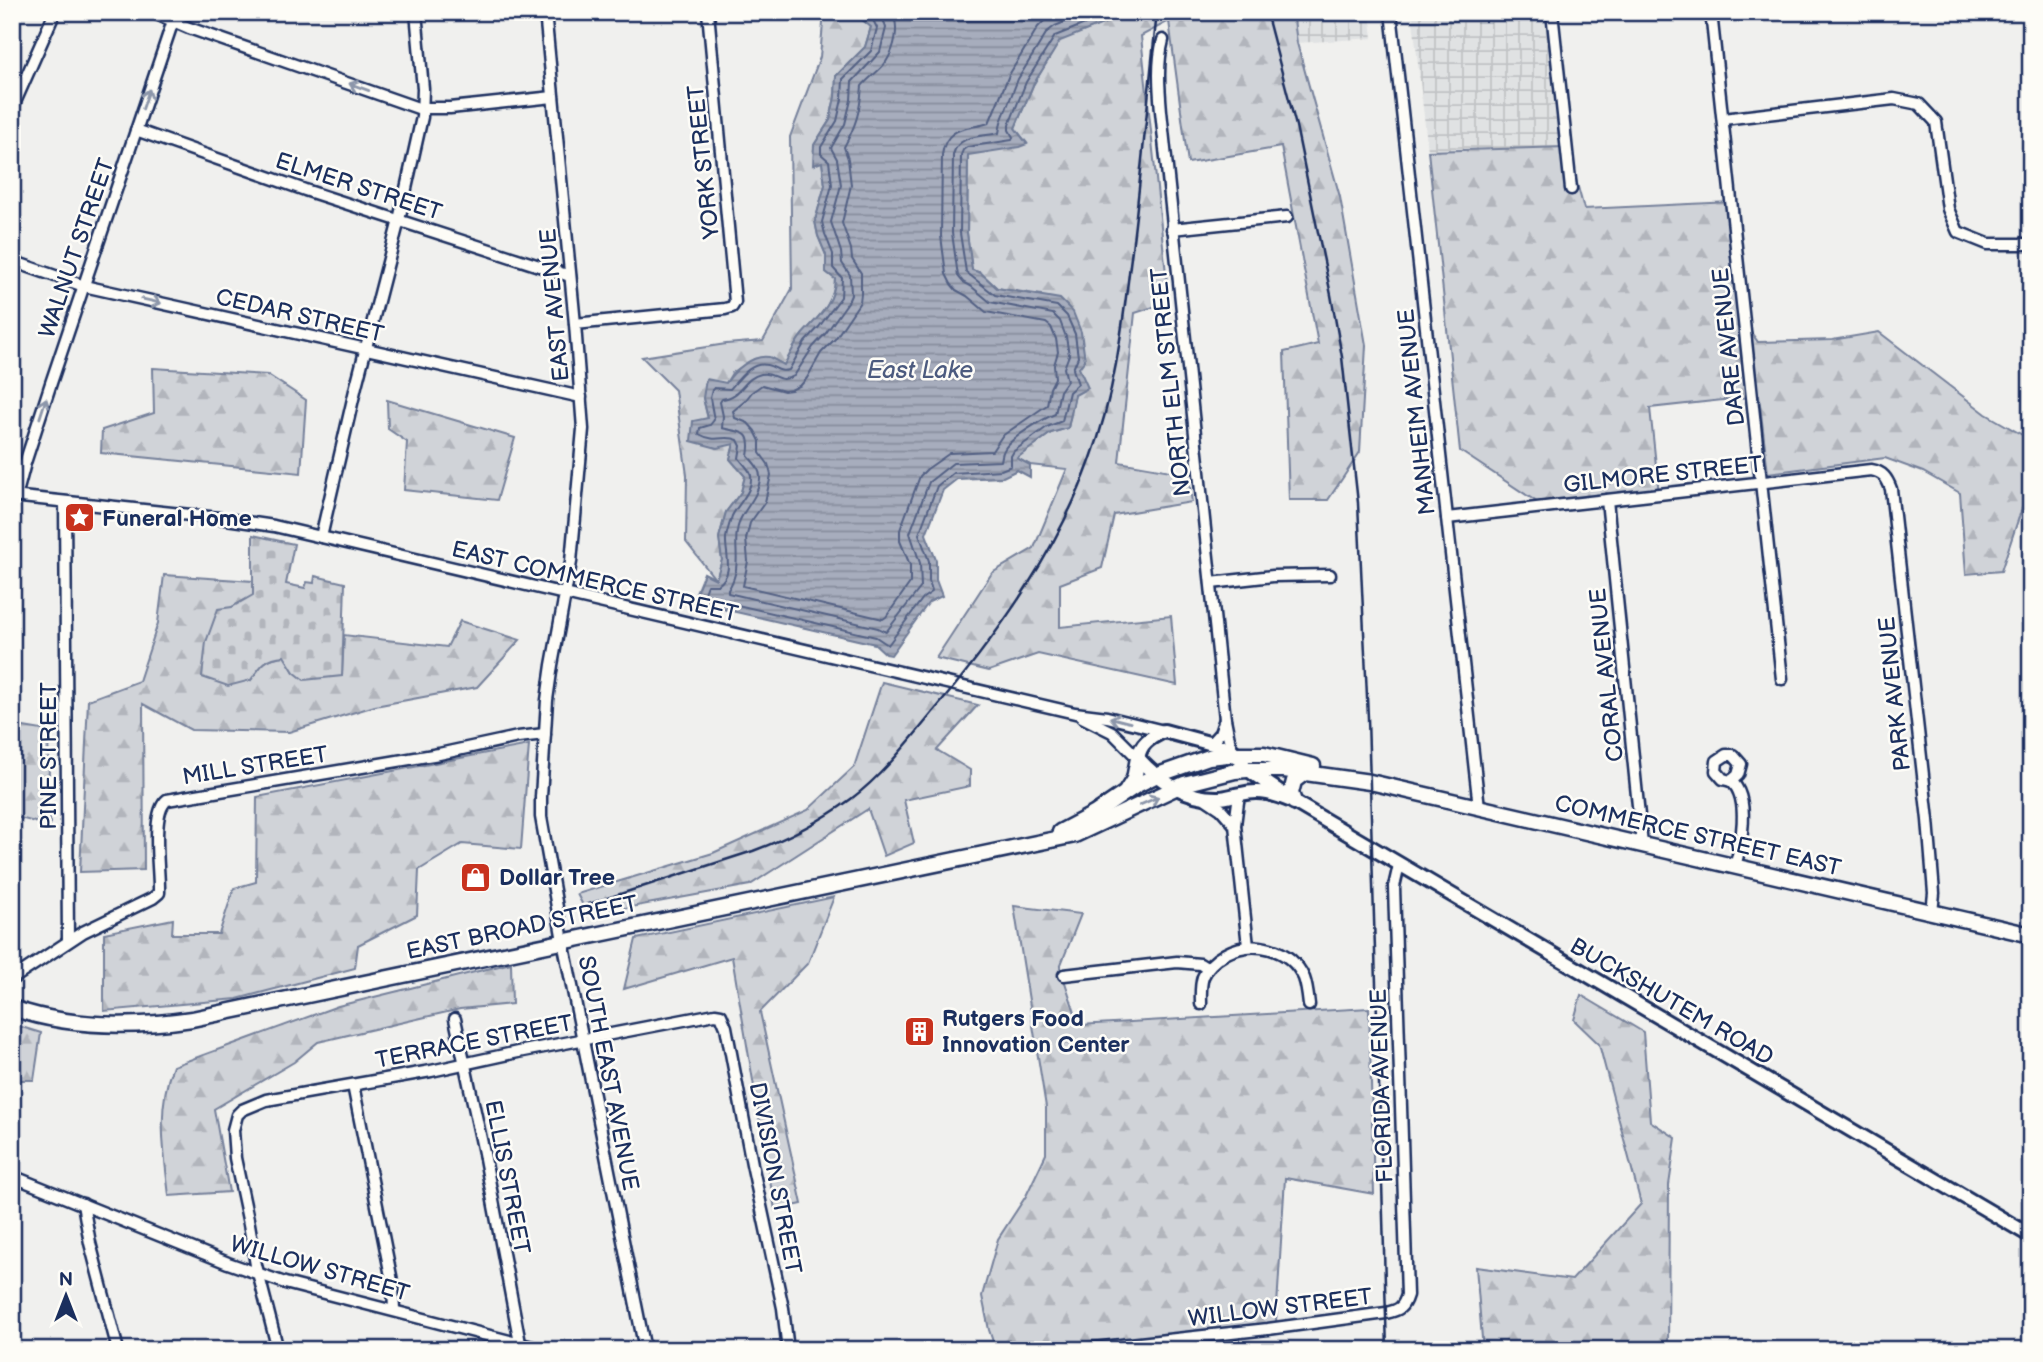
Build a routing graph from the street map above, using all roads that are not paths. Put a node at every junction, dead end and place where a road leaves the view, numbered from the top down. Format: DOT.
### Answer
graph roads {
  1 [pos="55,12"];
  2 [pos="152,12"];
  3 [pos="416,12"];
  4 [pos="545,12"];
  5 [pos="708,12"];
  6 [pos="1391,12"];
  7 [pos="1552,12"];
  8 [pos="1711,12"];
  9 [pos="174,17"];
  10 [pos="1163,40"];
  11 [pos="553,97"];
  12 [pos="12,108"];
  13 [pos="423,108"];
  14 [pos="1723,119"];
  15 [pos="136,130"];
  16 [pos="1571,189"];
  17 [pos="1287,217"];
  18 [pos="399,220"];
  19 [pos="1172,229"];
  20 [pos="2031,244"];
  21 [pos="12,261"];
  22 [pos="570,276"];
  23 [pos="84,286"];
  24 [pos="575,324"];
  25 [pos="366,350"];
  26 [pos="581,397"];
  27 [pos="1882,474"];
  28 [pos="1762,483"];
  29 [pos="14,497"];
  30 [pos="1607,500"];
  31 [pos="65,502"];
  32 [pos="1447,518"];
  33 [pos="321,537"];
  34 [pos="1330,575"];
  35 [pos="1211,583"];
  36 [pos="566,594"];
  37 [pos="1782,679"];
  38 [pos="1075,713"];
  39 [pos="1226,719"];
  40 [pos="1164,731"];
  41 [pos="545,734"];
  42 [pos="1211,743"];
  43 [pos="1234,751"];
  44 [pos="1138,758"];
  45 [pos="1247,769"];
  46 [pos="1306,772"];
  47 [pos="1155,776"];
  48 [pos="1355,780"];
  49 [pos="1731,782"];
  50 [pos="1177,788"];
  51 [pos="1192,794"];
  52 [pos="1239,794"];
  53 [pos="1294,802"];
  54 [pos="1120,803"];
  55 [pos="1479,807"];
  56 [pos="1235,825"];
  57 [pos="1642,845"];
  58 [pos="1399,865"];
  59 [pos="1735,867"];
  60 [pos="1932,913"];
  61 [pos="2031,935"];
  62 [pos="68,941"];
  63 [pos="563,941"];
  64 [pos="1248,946"];
  65 [pos="1208,969"];
  66 [pos="1064,975"];
  67 [pos="12,979"];
  68 [pos="1201,1004"];
  69 [pos="1309,1005"];
  70 [pos="12,1008"];
  71 [pos="721,1015"];
  72 [pos="455,1019"];
  73 [pos="583,1039"];
  74 [pos="465,1063"];
  75 [pos="353,1085"];
  76 [pos="12,1176"];
  77 [pos="83,1204"];
  78 [pos="2031,1236"];
  79 [pos="258,1273"];
  80 [pos="1404,1306"];
  81 [pos="394,1310"];
  82 [pos="520,1343"];
  83 [pos="118,1350"];
  84 [pos="278,1350"];
  85 [pos="544,1350"];
  86 [pos="645,1350"];
  87 [pos="788,1350"];
  88 [pos="1075,1350"];
  1 -- 12 [label="street"];
  2 -- 9 [label="street"];
  3 -- 13 [label="street"];
  4 -- 11 [label="street, EAST AVENUE"];
  5 -- 24 [label="street, YORK STREET"];
  6 -- 32 [label="street, MANHEIM AVENUE"];
  7 -- 16 [label="street"];
  8 -- 14 [label="street, DARE AVENUE"];
  13 -- 9 [label="street, one-way"];
  15 -- 9 [label="street, WALNUT STREET, one-way"];
  10 -- 19 [label="street, NORTH ELM STREET"];
  11 -- 13 [label="street"];
  11 -- 22 [label="street, EAST AVENUE"];
  13 -- 18 [label="street"];
  14 -- 20 [label="street"];
  14 -- 28 [label="street, DARE AVENUE"];
  15 -- 18 [label="street, ELMER STREET"];
  15 -- 23 [label="street, WALNUT STREET"];
  17 -- 19 [label="street"];
  18 -- 22 [label="street, ELMER STREET"];
  18 -- 25 [label="street"];
  19 -- 35 [label="street, NORTH ELM STREET"];
  21 -- 23 [label="street, CEDAR STREET"];
  22 -- 24 [label="street, EAST AVENUE"];
  23 -- 25 [label="street, CEDAR STREET, one-way"];
  29 -- 23 [label="street, WALNUT STREET, one-way"];
  24 -- 26 [label="street, EAST AVENUE"];
  25 -- 26 [label="street, CEDAR STREET"];
  25 -- 33 [label="street"];
  26 -- 36 [label="street, EAST AVENUE"];
  27 -- 28 [label="street, GILMORE STREET"];
  27 -- 60 [label="street, PARK AVENUE"];
  28 -- 30 [label="street, GILMORE STREET"];
  28 -- 37 [label="street, DARE AVENUE"];
  29 -- 31 [label="street, EAST COMMERCE STREET"];
  30 -- 32 [label="street, GILMORE STREET"];
  30 -- 57 [label="street, CORAL AVENUE"];
  31 -- 33 [label="street, EAST COMMERCE STREET"];
  31 -- 62 [label="street, PINE STREET"];
  32 -- 55 [label="street, MANHEIM AVENUE"];
  33 -- 36 [label="street, EAST COMMERCE STREET"];
  34 -- 35 [label="street"];
  35 -- 39 [label="street, NORTH ELM STREET"];
  36 -- 38 [label="street, EAST COMMERCE STREET"];
  36 -- 41 [label="street, SOUTH EAST AVENUE"];
  40 -- 38 [label="street, EAST COMMERCE STREET, one-way"];
  38 -- 44 [label="street"];
  39 -- 42 [label="street"];
  39 -- 43 [label="street, NORTH ELM STREET"];
  40 -- 42 [label="main road, COMMERCE STREET EAST"];
  40 -- 44 [label="main road"];
  41 -- 62 [label="street, MILL STREET"];
  41 -- 63 [label="street, SOUTH EAST AVENUE"];
  42 -- 43 [label="main road, COMMERCE STREET EAST"];
  43 -- 45 [label="main road"];
  43 -- 47 [label="highway, EAST BROAD STREET"];
  43 -- 48 [label="highway, COMMERCE STREET EAST"];
  44 -- 47 [label="main road"];
  44 -- 54 [label="highway"];
  45 -- 46 [label="highway, COMMERCE STREET EAST"];
  45 -- 50 [label="highway, EAST BROAD STREET"];
  45 -- 52 [label="main road"];
  45 -- 53 [label="main road"];
  46 -- 48 [label="highway, COMMERCE STREET EAST"];
  46 -- 53 [label="highway"];
  47 -- 50 [label="main road"];
  47 -- 54 [label="highway, EAST BROAD STREET"];
  48 -- 55 [label="highway, COMMERCE STREET EAST"];
  49 -- 59 [label="street"];
  50 -- 51 [label="main road"];
  54 -- 50 [label="highway, EAST BROAD STREET, one-way"];
  51 -- 52 [label="main road"];
  51 -- 56 [label="street"];
  52 -- 53 [label="main road"];
  52 -- 56 [label="street"];
  53 -- 58 [label="main road, BUCKSHUTEM ROAD"];
  54 -- 63 [label="highway, EAST BROAD STREET"];
  55 -- 57 [label="highway, COMMERCE STREET EAST"];
  56 -- 64 [label="street"];
  57 -- 59 [label="highway, COMMERCE STREET EAST"];
  58 -- 78 [label="main road, BUCKSHUTEM ROAD"];
  58 -- 80 [label="street, FLORIDA AVENUE"];
  59 -- 60 [label="highway, COMMERCE STREET EAST"];
  60 -- 61 [label="highway, COMMERCE STREET EAST"];
  62 -- 67 [label="street"];
  63 -- 70 [label="highway, EAST BROAD STREET"];
  63 -- 73 [label="street, SOUTH EAST AVENUE"];
  64 -- 65 [label="street"];
  64 -- 69 [label="street"];
  65 -- 66 [label="street"];
  65 -- 68 [label="street"];
  71 -- 73 [label="street, TERRACE STREET"];
  71 -- 87 [label="street, DIVISION STREET"];
  72 -- 74 [label="street, ELLIS STREET"];
  73 -- 74 [label="street, TERRACE STREET"];
  73 -- 86 [label="street, SOUTH EAST AVENUE"];
  74 -- 75 [label="street, TERRACE STREET"];
  74 -- 82 [label="street, ELLIS STREET"];
  75 -- 79 [label="street, TERRACE STREET"];
  75 -- 81 [label="street"];
  76 -- 77 [label="street, WILLOW STREET"];
  77 -- 79 [label="street, WILLOW STREET"];
  77 -- 83 [label="street"];
  79 -- 81 [label="street, WILLOW STREET"];
  79 -- 84 [label="street"];
  80 -- 88 [label="street, WILLOW STREET"];
  81 -- 82 [label="street, WILLOW STREET"];
  82 -- 85 [label="street, WILLOW STREET"];
}
